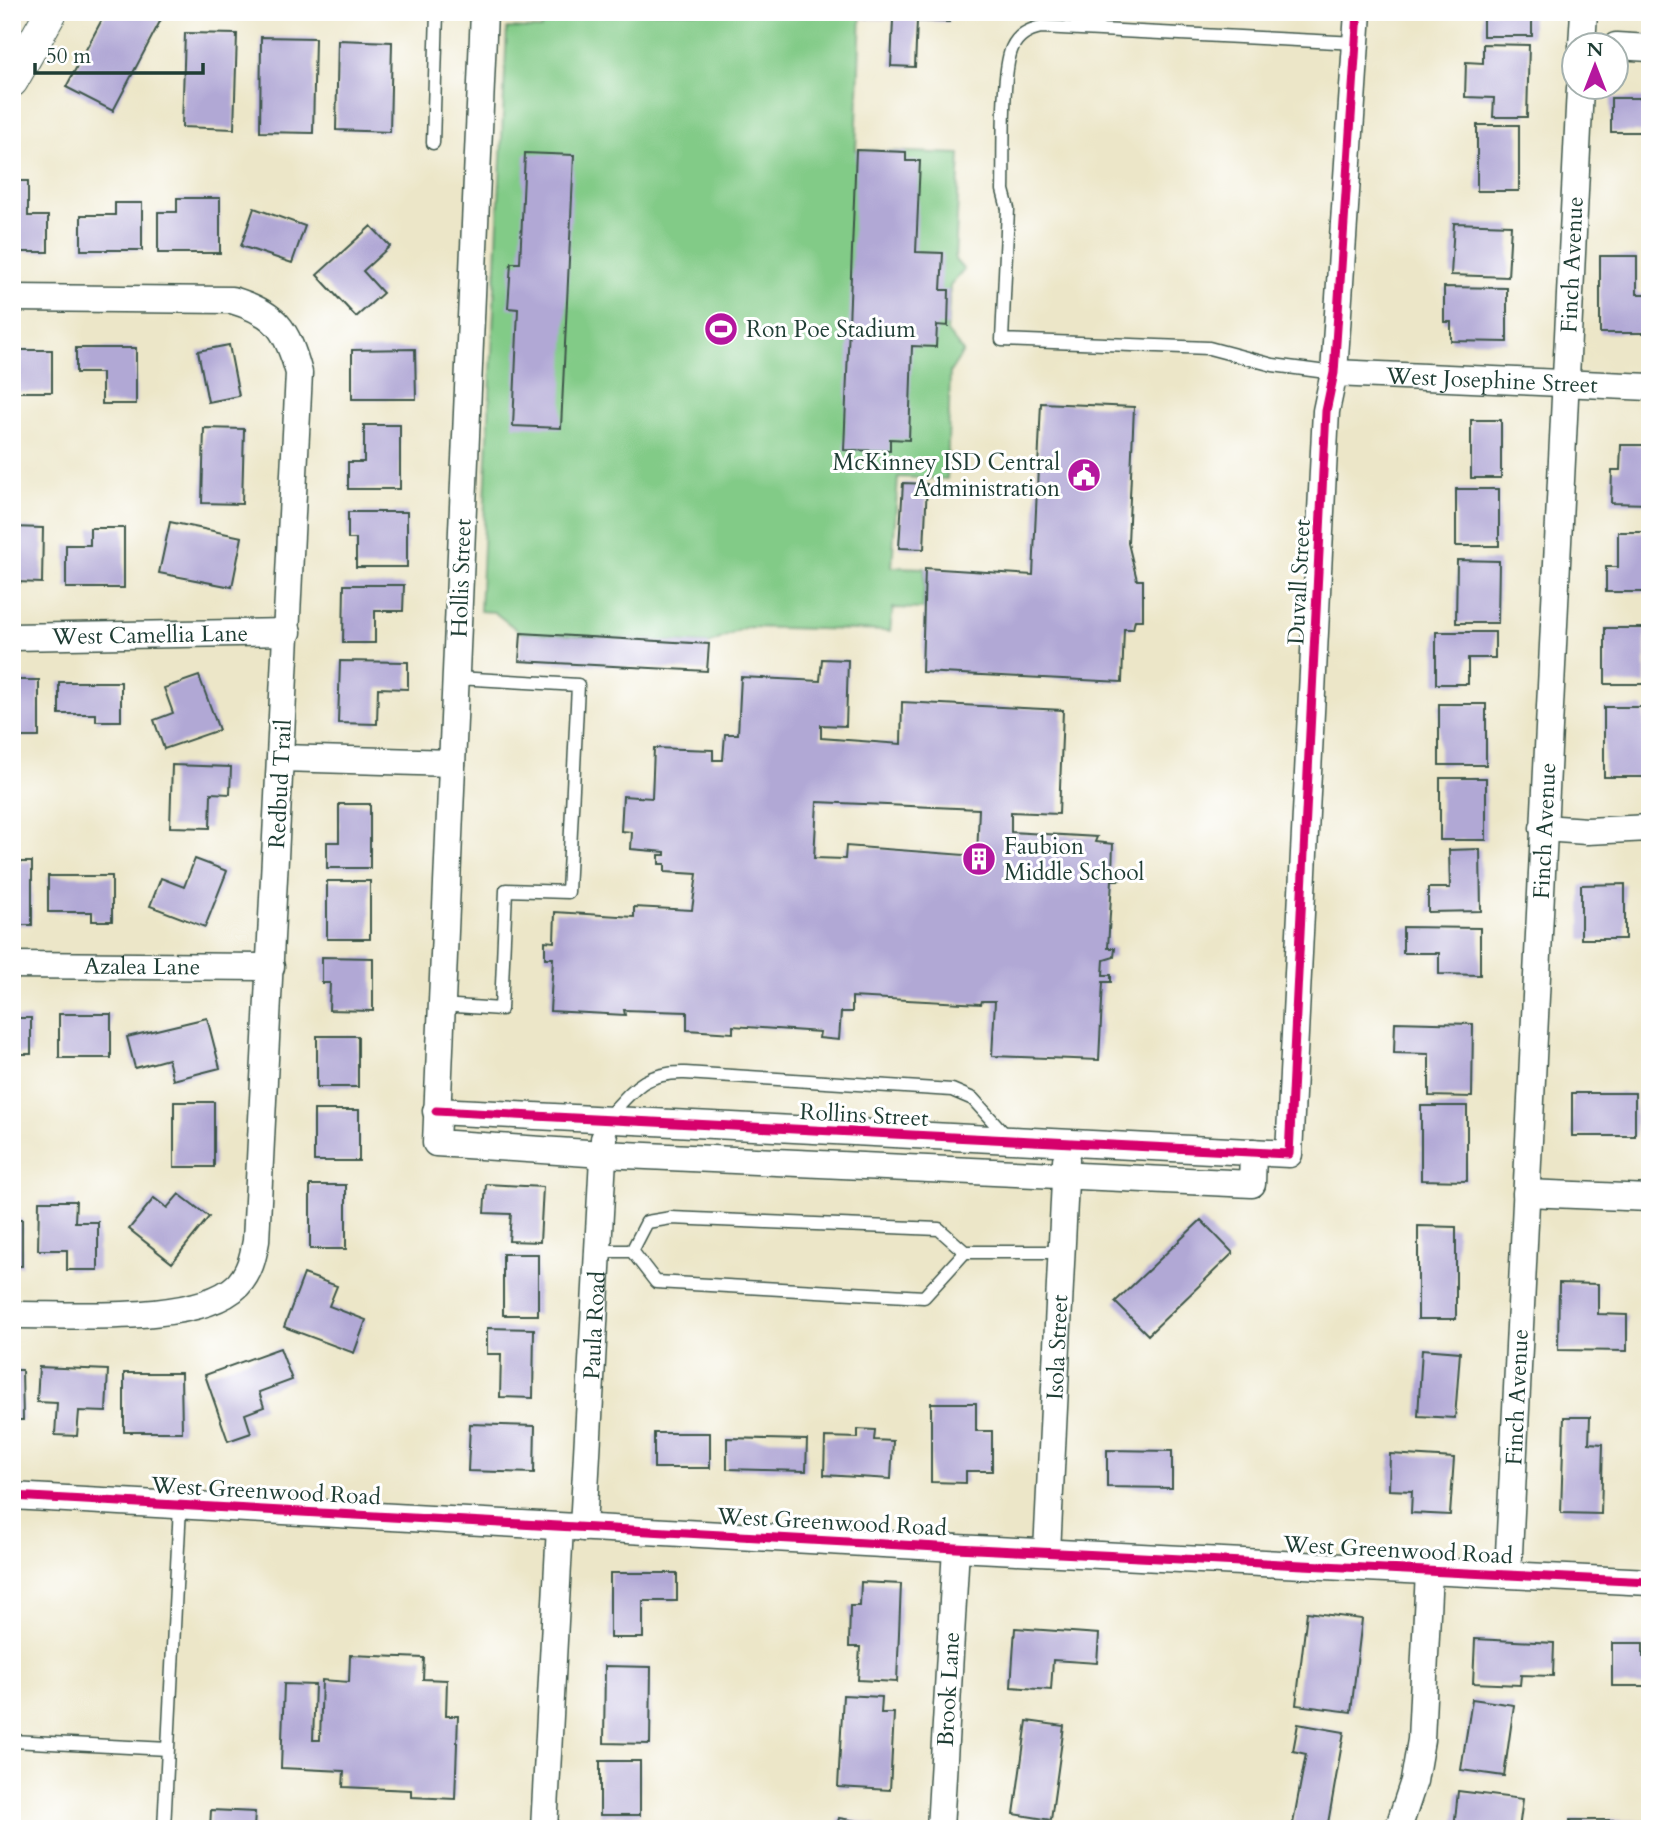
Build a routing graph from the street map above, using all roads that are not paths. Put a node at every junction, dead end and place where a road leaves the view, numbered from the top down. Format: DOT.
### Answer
graph roads {
  1 [pos="51,12"];
  2 [pos="436,12"];
  3 [pos="484,12"];
  4 [pos="1358,12"];
  5 [pos="1584,12"];
  6 [pos="1588,32"];
  7 [pos="1357,43"];
  8 [pos="1630,47"];
  9 [pos="1650,48"];
  10 [pos="12,81"];
  11 [pos="1579,102"];
  12 [pos="433,143"];
  13 [pos="12,298"];
  14 [pos="1334,373"];
  15 [pos="1565,382"];
  16 [pos="1650,387"];
  17 [pos="288,632"];
  18 [pos="12,637"];
  19 [pos="457,678"];
  20 [pos="281,758"];
  21 [pos="452,763"];
  22 [pos="1543,828"];
  23 [pos="1650,828"];
  24 [pos="12,965"];
  25 [pos="271,967"];
  26 [pos="440,1005"];
  27 [pos="436,1111"];
  28 [pos="605,1121"];
  29 [pos="1010,1141"];
  30 [pos="1067,1144"];
  31 [pos="1253,1153"];
  32 [pos="603,1154"];
  33 [pos="1289,1154"];
  34 [pos="1065,1176"];
  35 [pos="1526,1193"];
  36 [pos="1650,1198"];
  37 [pos="598,1251"];
  38 [pos="632,1251"];
  39 [pos="964,1252"];
  40 [pos="1061,1252"];
  41 [pos="12,1315"];
  42 [pos="12,1496"];
  43 [pos="180,1506"];
  44 [pos="571,1528"];
  45 [pos="956,1548"];
  46 [pos="1047,1552"];
  47 [pos="1429,1571"];
  48 [pos="1508,1574"];
  49 [pos="1650,1582"];
  50 [pos="12,1741"];
  51 [pos="168,1749"];
  52 [pos="164,1829"];
  53 [pos="544,1829"];
  54 [pos="940,1829"];
  55 [pos="1398,1829"];
  1 -- 10 [label="street"];
  2 -- 12 [label="lane"];
  3 -- 19 [label="street, Hollis Street"];
  4 -- 7 [label="street, Duvall Street"];
  5 -- 6 [label="street"];
  7 -- 14 [label="street, Duvall Street"];
  7 -- 14 [label="lane"];
  8 -- 9 [label="street"];
  11 -- 15 [label="street, Finch Avenue"];
  13 -- 17 [label="street, Redbud Trail"];
  14 -- 15 [label="street, West Josephine Street"];
  14 -- 33 [label="street, Duvall Street"];
  15 -- 16 [label="street, West Josephine Street"];
  15 -- 22 [label="street, Finch Avenue"];
  17 -- 18 [label="street, West Camellia Lane"];
  17 -- 20 [label="street, Redbud Trail"];
  19 -- 21 [label="street, Hollis Street"];
  19 -- 26 [label="lane"];
  20 -- 21 [label="street"];
  20 -- 25 [label="street, Redbud Trail"];
  21 -- 26 [label="street, Hollis Street"];
  22 -- 23 [label="street"];
  22 -- 35 [label="street, Finch Avenue"];
  24 -- 25 [label="street, Azalea Lane"];
  25 -- 41 [label="street, Redbud Trail"];
  26 -- 27 [label="street, Hollis Street"];
  27 -- 28 [label="street, Rollins Street"];
  27 -- 32 [label="street, Hollis Street"];
  28 -- 29 [label="street, Rollins Street"];
  28 -- 29 [label="lane"];
  28 -- 32 [label="street, Paula Road"];
  29 -- 30 [label="street, Rollins Street"];
  30 -- 31 [label="street, Rollins Street"];
  30 -- 34 [label="street, Isola Street"];
  31 -- 33 [label="street, Rollins Street"];
  31 -- 34 [label="street"];
  32 -- 34 [label="street"];
  32 -- 37 [label="street, Paula Road"];
  34 -- 40 [label="street, Isola Street"];
  35 -- 36 [label="street"];
  35 -- 48 [label="street, Finch Avenue"];
  37 -- 38 [label="lane"];
  37 -- 44 [label="street, Paula Road"];
  38 -- 39 [label="lane"];
  38 -- 39 [label="lane"];
  39 -- 40 [label="lane"];
  40 -- 46 [label="street, Isola Street"];
  42 -- 43 [label="street, West Greenwood Road"];
  43 -- 44 [label="street, West Greenwood Road"];
  43 -- 51 [label="lane"];
  44 -- 45 [label="street, West Greenwood Road"];
  44 -- 53 [label="street, Paula Road"];
  45 -- 46 [label="street, West Greenwood Road"];
  45 -- 54 [label="street, Brook Lane"];
  46 -- 47 [label="street, West Greenwood Road"];
  47 -- 48 [label="street, West Greenwood Road"];
  47 -- 55 [label="street"];
  48 -- 49 [label="street, West Greenwood Road"];
  50 -- 51 [label="lane"];
  51 -- 52 [label="lane"];
}
